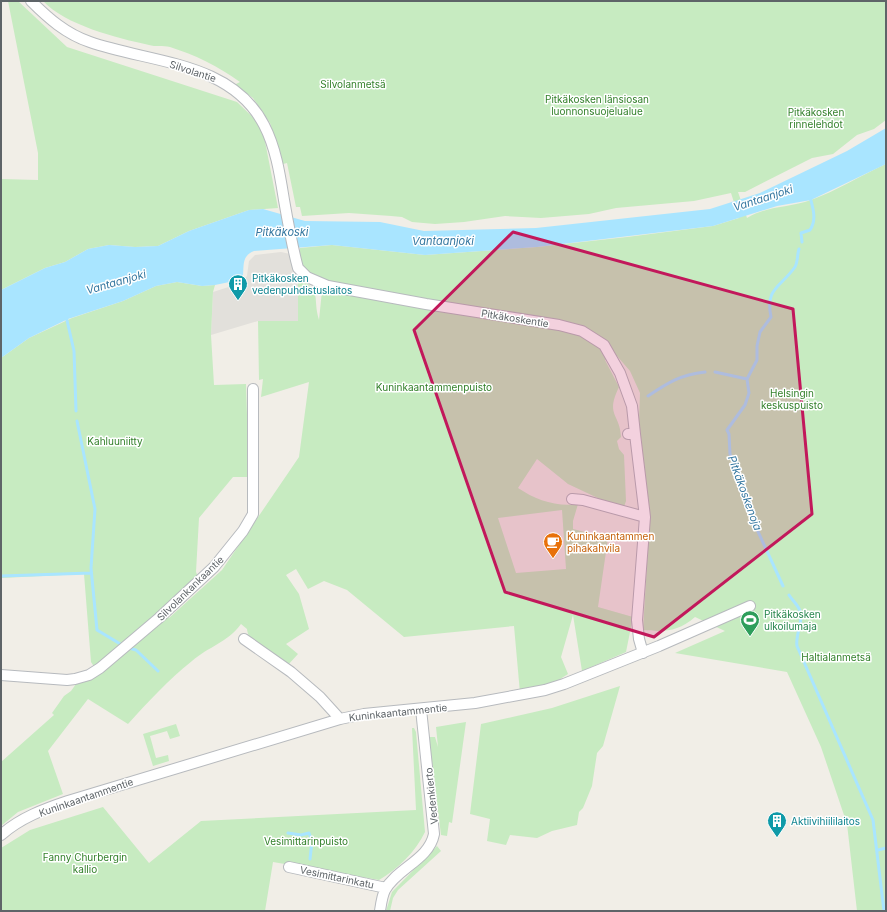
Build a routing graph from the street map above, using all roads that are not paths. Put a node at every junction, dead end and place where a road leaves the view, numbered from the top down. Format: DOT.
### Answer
graph roads {
  1 [pos="31,1"];
  2 [pos="328,286"];
  3 [pos="253,388"];
  4 [pos="572,499"];
  5 [pos="644,518"];
  6 [pos="750,606"];
  7 [pos="241,639"];
  8 [pos="643,652"];
  9 [pos="1,675"];
  10 [pos="421,709"];
  11 [pos="340,719"];
  12 [pos="1,834"];
  13 [pos="289,867"];
  14 [pos="386,888"];
  15 [pos="380,911"];
  1 -- 2 [label="street, Silvolantie"];
  2 -- 5 [label="street, Pitkäkoskentie"];
  3 -- 9 [label="street, Silvolankankaantie"];
  4 -- 5 [label="street"];
  5 -- 8 [label="street, Pitkäkoskentie"];
  6 -- 8 [label="street, Kuninkaantammentie"];
  7 -- 11 [label="street"];
  8 -- 10 [label="street, Kuninkaantammentie"];
  10 -- 11 [label="street, Kuninkaantammentie"];
  10 -- 14 [label="street, Vedenkierto"];
  11 -- 12 [label="street, Kuninkaantammentie"];
  13 -- 14 [label="street, Vesimittarinkatu"];
  14 -- 15 [label="street"];
}
